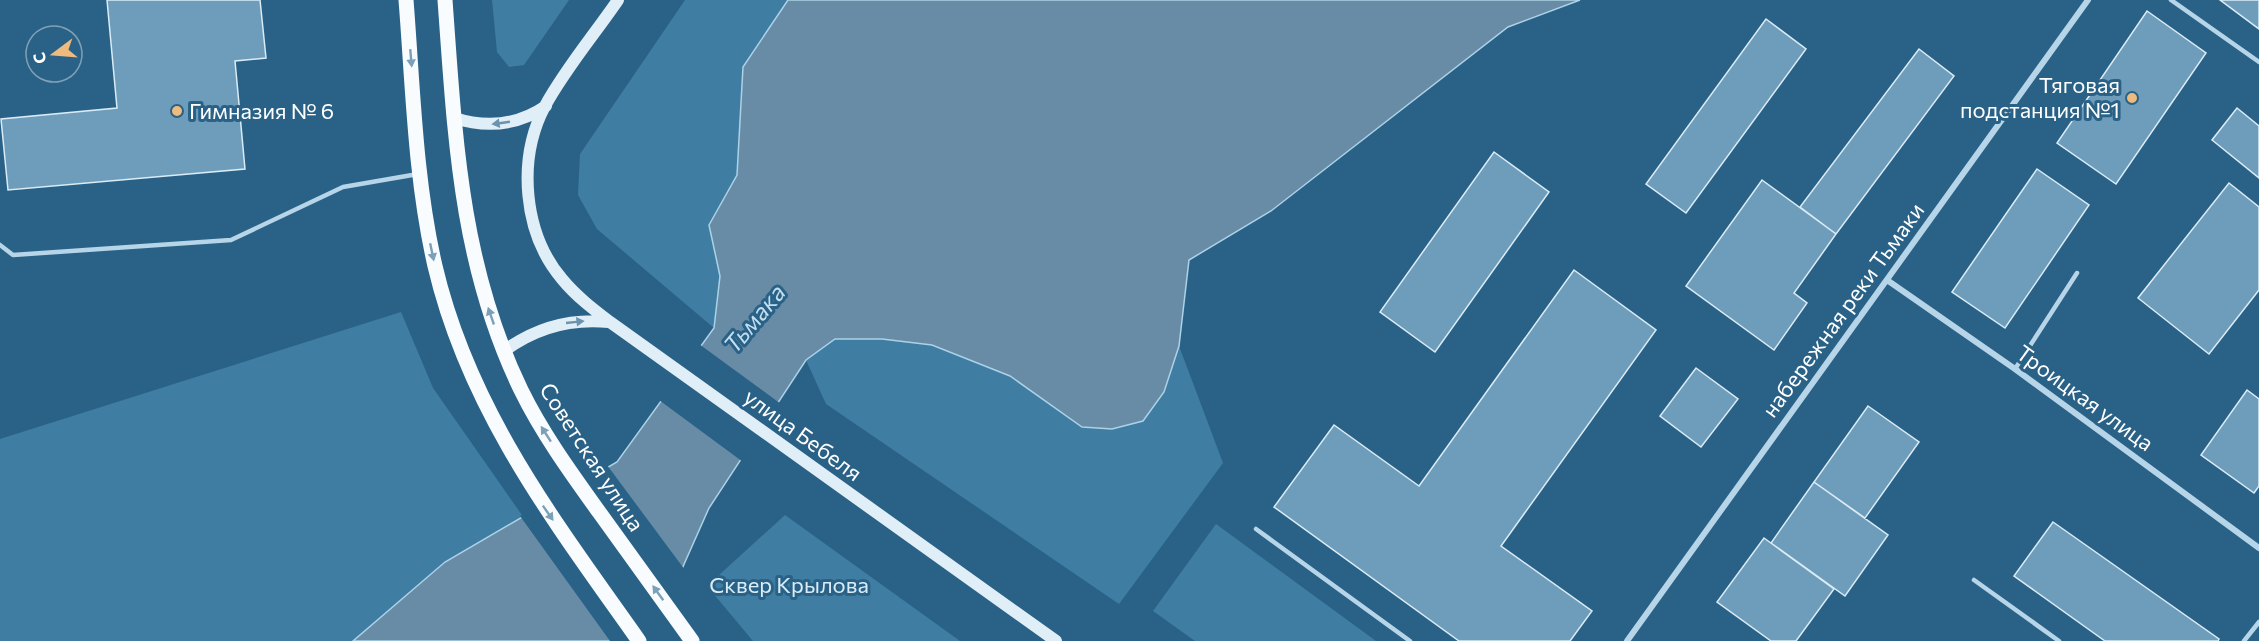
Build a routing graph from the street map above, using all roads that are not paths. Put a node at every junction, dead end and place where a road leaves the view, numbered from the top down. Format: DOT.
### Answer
graph roads {
  1 [pos="406,0"];
  2 [pos="445,0"];
  3 [pos="618,0"];
  4 [pos="2088,0"];
  5 [pos="2171,0"];
  6 [pos="2259,62"];
  7 [pos="546,106"];
  8 [pos="454,118"];
  9 [pos="420,174"];
  10 [pos="0,244"];
  11 [pos="2077,273"];
  12 [pos="1887,280"];
  13 [pos="610,322"];
  14 [pos="504,351"];
  15 [pos="2015,369"];
  16 [pos="1256,529"];
  17 [pos="2259,548"];
  18 [pos="1974,580"];
  19 [pos="2259,622"];
  20 [pos="639,641"];
  21 [pos="692,641"];
  22 [pos="1056,641"];
  23 [pos="1410,641"];
  24 [pos="1627,641"];
  25 [pos="2059,641"];
  26 [pos="2244,641"];
  1 -- 9 [label="main road, one-way"];
  2 -- 8 [label="main road, Советская улица"];
  3 -- 7 [label="main road"];
  4 -- 12 [label="street, набережная реки Тьмаки"];
  5 -- 6 [label="lane"];
  7 -- 8 [label="main road, one-way"];
  7 -- 13 [label="main road, улица Бебеля"];
  14 -- 8 [label="main road, Советская улица, one-way"];
  9 -- 10 [label="lane"];
  9 -- 20 [label="main road, one-way"];
  11 -- 15 [label="lane"];
  12 -- 15 [label="street, Троицкая улица"];
  12 -- 24 [label="street, набережная реки Тьмаки"];
  14 -- 13 [label="main road, one-way"];
  13 -- 22 [label="main road, улица Бебеля"];
  21 -- 14 [label="main road, Советская улица, one-way"];
  15 -- 17 [label="street, Троицкая улица"];
  16 -- 23 [label="lane"];
  18 -- 25 [label="lane"];
  19 -- 26 [label="lane"];
}
